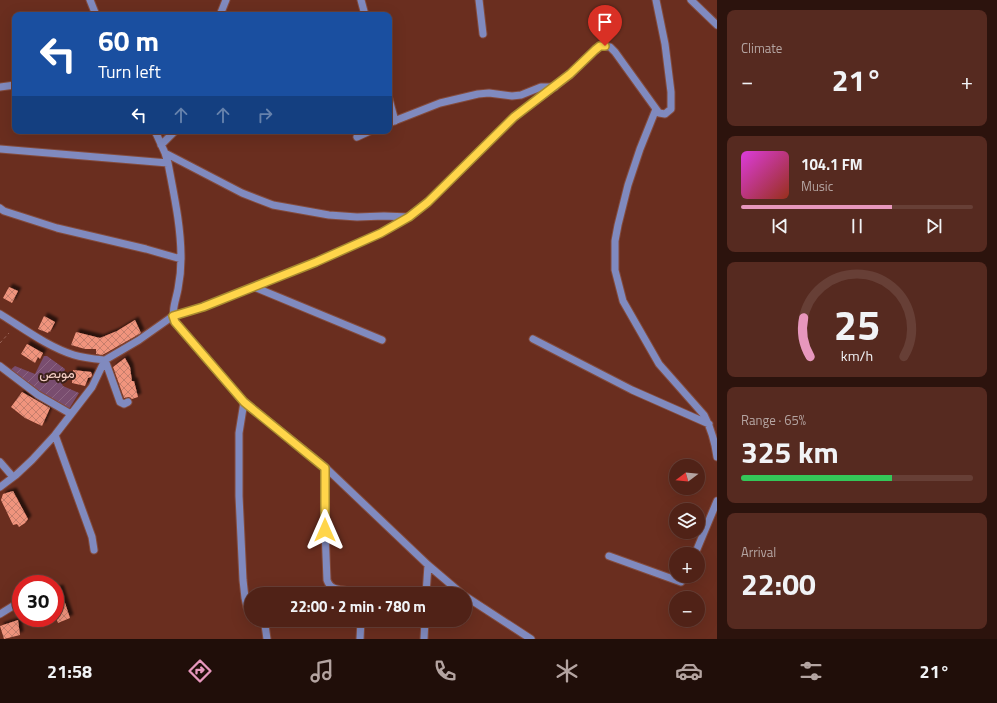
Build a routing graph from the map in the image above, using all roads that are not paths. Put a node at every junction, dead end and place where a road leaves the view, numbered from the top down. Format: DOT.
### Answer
graph roads {
  1 [pos="90,0"];
  2 [pos="361,0"];
  3 [pos="479,0"];
  4 [pos="656,0"];
  5 [pos="691,0"];
  6 [pos="223,2"];
  7 [pos="95,12"];
  8 [pos="221,12"];
  9 [pos="225,12"];
  10 [pos="364,12"];
  11 [pos="717,26"];
  12 [pos="483,34"];
  13 [pos="12,85"];
  14 [pos="0,87"];
  15 [pos="555,87"];
  16 [pos="656,109"];
  17 [pos="392,122"];
  18 [pos="156,134"];
  19 [pos="172,134"];
  20 [pos="364,134"];
  21 [pos="357,137"];
  22 [pos="161,144"];
  23 [pos="0,149"];
  24 [pos="165,153"];
  25 [pos="168,163"];
  26 [pos="0,208"];
  27 [pos="409,217"];
  28 [pos="181,259"];
  29 [pos="254,287"];
  30 [pos="0,314"];
  31 [pos="173,316"];
  32 [pos="533,339"];
  33 [pos="382,340"];
  34 [pos="105,360"];
  35 [pos="0,366"];
  36 [pos="128,402"];
  37 [pos="244,402"];
  38 [pos="71,414"];
  39 [pos="709,424"];
  40 [pos="55,434"];
  41 [pos="717,457"];
  42 [pos="0,462"];
  43 [pos="325,468"];
  44 [pos="13,477"];
  45 [pos="0,487"];
  46 [pos="717,501"];
  47 [pos="698,547"];
  48 [pos="94,550"];
  49 [pos="609,556"];
  50 [pos="428,565"];
  51 [pos="669,578"];
  52 [pos="331,587"];
  53 [pos="426,587"];
  54 [pos="454,587"];
  55 [pos="244,589"];
  56 [pos="472,601"];
  57 [pos="12,607"];
  58 [pos="0,614"];
  59 [pos="264,627"];
  60 [pos="360,627"];
  61 [pos="425,627"];
  62 [pos="267,639"];
  63 [pos="360,639"];
  64 [pos="424,639"];
  65 [pos="531,639"];
  1 -- 7 [label="street"];
  2 -- 10 [label="street"];
  3 -- 12 [label="street"];
  4 -- 16 [label="street"];
  5 -- 11 [label="street"];
  6 -- 8 [label="street"];
  6 -- 9 [label="street"];
  13 -- 14 [label="street"];
  15 -- 16 [label="street"];
  15 -- 17 [label="street"];
  15 -- 27 [label="street"];
  16 -- 39 [label="street"];
  18 -- 22 [label="street"];
  19 -- 22 [label="street"];
  20 -- 21 [label="street"];
  22 -- 24 [label="street"];
  23 -- 25 [label="street"];
  24 -- 25 [label="street"];
  24 -- 27 [label="street"];
  25 -- 28 [label="street"];
  26 -- 28 [label="street"];
  27 -- 29 [label="street"];
  28 -- 31 [label="street"];
  29 -- 31 [label="street"];
  29 -- 33 [label="street"];
  30 -- 34 [label="street"];
  31 -- 34 [label="street"];
  31 -- 37 [label="street"];
  32 -- 39 [label="street"];
  34 -- 36 [label="street"];
  34 -- 38 [label="street"];
  35 -- 38 [label="street"];
  37 -- 43 [label="street"];
  37 -- 55 [label="street"];
  38 -- 40 [label="street"];
  39 -- 41 [label="street"];
  40 -- 44 [label="street"];
  40 -- 48 [label="street"];
  42 -- 44 [label="street"];
  43 -- 50 [label="street"];
  43 -- 52 [label="street"];
  44 -- 45 [label="street"];
  46 -- 47 [label="street"];
  49 -- 51 [label="street"];
  50 -- 53 [label="street"];
  50 -- 54 [label="street"];
  56 -- 65 [label="street"];
  57 -- 58 [label="street"];
  59 -- 62 [label="street"];
  60 -- 63 [label="street"];
  61 -- 64 [label="street"];
}
